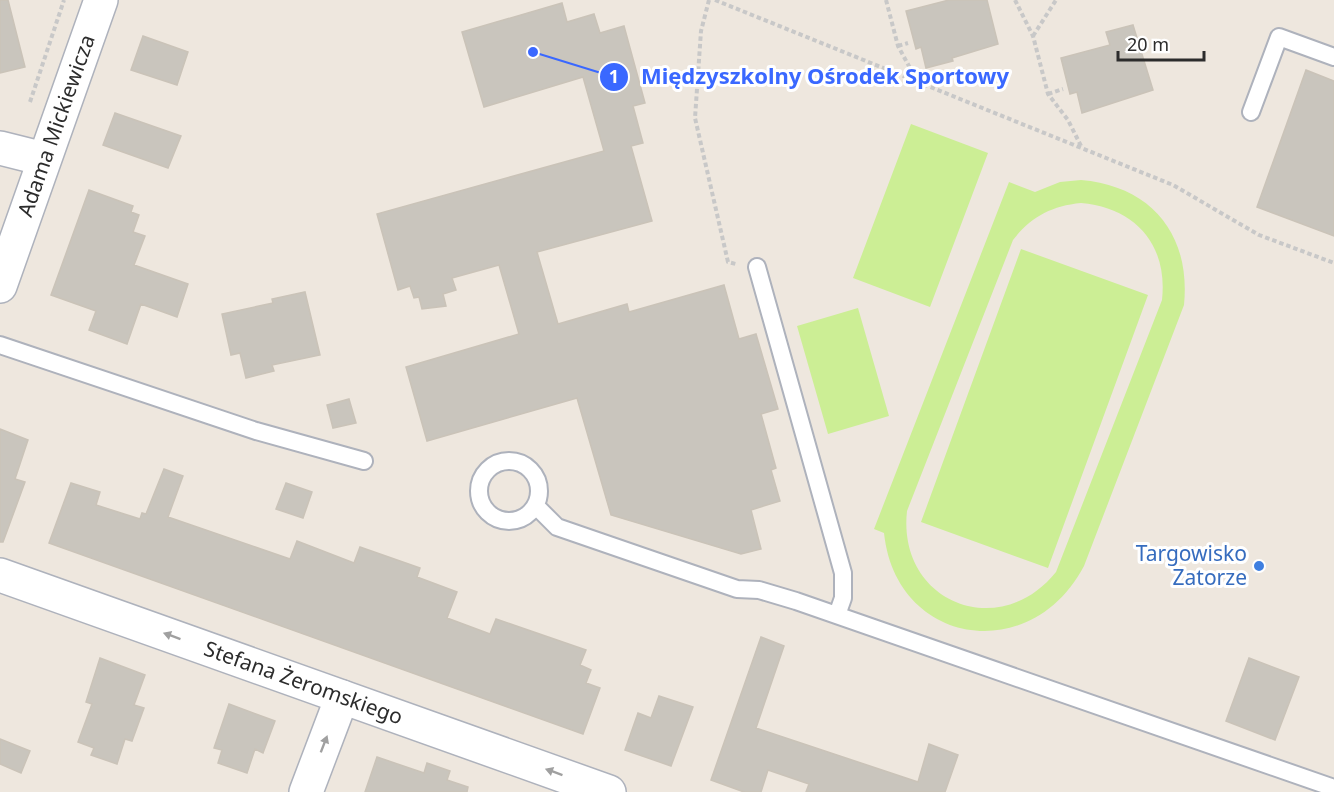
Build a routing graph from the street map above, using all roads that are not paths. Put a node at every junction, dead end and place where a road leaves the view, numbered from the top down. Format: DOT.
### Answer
graph roads {
  1 [pos="101,0"];
  2 [pos="1334,57"];
  3 [pos="1251,112"];
  4 [pos="0,148"];
  5 [pos="44,159"];
  6 [pos="757,267"];
  7 [pos="0,286"];
  8 [pos="0,345"];
  9 [pos="364,461"];
  10 [pos="536,506"];
  11 [pos="0,575"];
  12 [pos="837,615"];
  13 [pos="342,697"];
  14 [pos="1334,788"];
  15 [pos="306,792"];
  16 [pos="609,792"];
  1 -- 5 [label="street, Adama Mickiewicza"];
  2 -- 3 [label="lane"];
  4 -- 5 [label="street"];
  5 -- 7 [label="street, Adama Mickiewicza"];
  6 -- 12 [label="lane"];
  8 -- 9 [label="lane"];
  10 -- 12 [label="lane"];
  13 -- 11 [label="street, Stefana Żeromskiego, one-way"];
  12 -- 14 [label="lane"];
  15 -- 13 [label="street, one-way"];
  16 -- 13 [label="street, Stefana Żeromskiego, one-way"];
}
